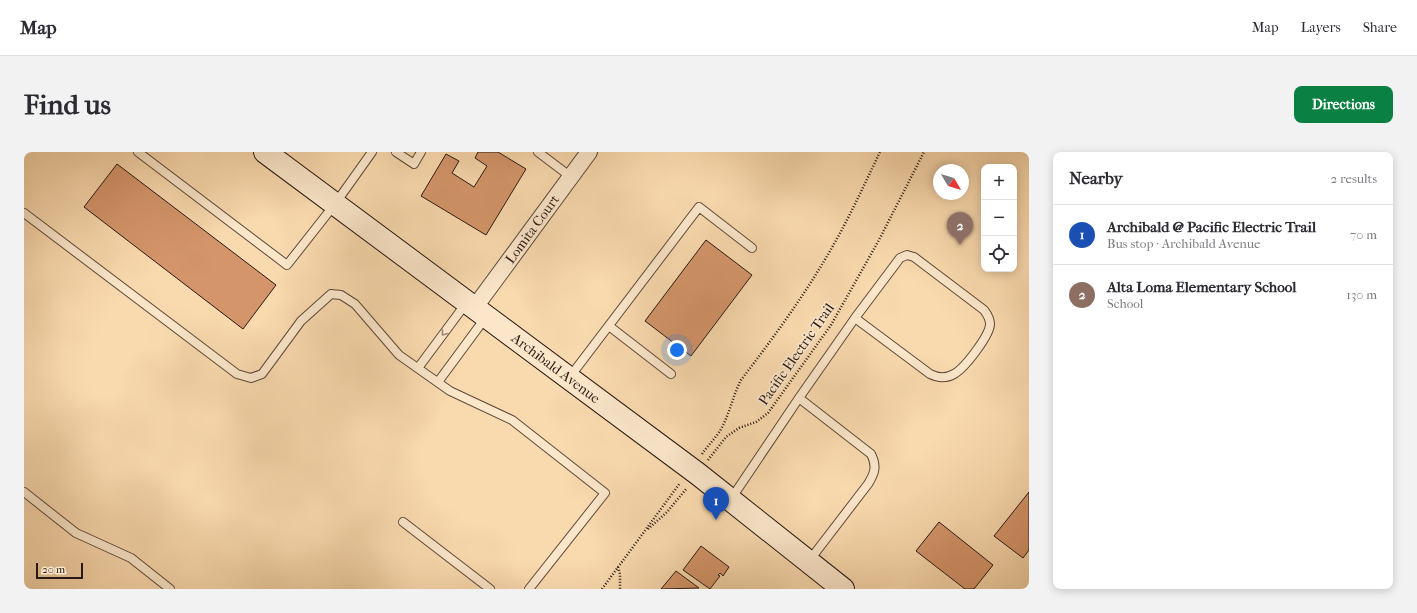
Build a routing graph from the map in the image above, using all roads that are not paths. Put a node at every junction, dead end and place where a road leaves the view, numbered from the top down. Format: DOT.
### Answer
graph roads {
  1 [pos="138,152"];
  2 [pos="265,152"];
  3 [pos="372,152"];
  4 [pos="396,152"];
  5 [pos="421,152"];
  6 [pos="538,152"];
  7 [pos="589,152"];
  8 [pos="571,177"];
  9 [pos="335,204"];
  10 [pos="24,213"];
  11 [pos="752,248"];
  12 [pos="476,308"];
  13 [pos="855,318"];
  14 [pos="609,326"];
  15 [pos="418,368"];
  16 [pos="671,374"];
  17 [pos="568,379"];
  18 [pos="438,382"];
  19 [pos="798,398"];
  20 [pos="24,492"];
  21 [pos="731,500"];
  22 [pos="403,522"];
  23 [pos="808,562"];
  24 [pos="170,589"];
  25 [pos="490,589"];
  26 [pos="529,589"];
  27 [pos="843,589"];
  1 -- 9 [label="lane"];
  2 -- 9 [label="main road, Archibald Avenue"];
  3 -- 9 [label="lane"];
  4 -- 5 [label="lane"];
  6 -- 8 [label="lane"];
  7 -- 8 [label="street, Lomita Court"];
  8 -- 12 [label="street, Lomita Court"];
  9 -- 12 [label="main road, Archibald Avenue"];
  10 -- 15 [label="lane"];
  11 -- 14 [label="lane"];
  12 -- 15 [label="lane, one-way"];
  12 -- 17 [label="main road, Archibald Avenue"];
  12 -- 18 [label="lane"];
  13 -- 13 [label="lane"];
  13 -- 19 [label="lane"];
  14 -- 16 [label="lane"];
  14 -- 17 [label="lane"];
  15 -- 18 [label="lane"];
  17 -- 21 [label="main road, Archibald Avenue"];
  18 -- 26 [label="lane"];
  19 -- 21 [label="lane"];
  19 -- 23 [label="lane"];
  20 -- 24 [label="lane"];
  21 -- 23 [label="main road, Archibald Avenue"];
  22 -- 25 [label="lane"];
  23 -- 27 [label="main road, Archibald Avenue"];
}
